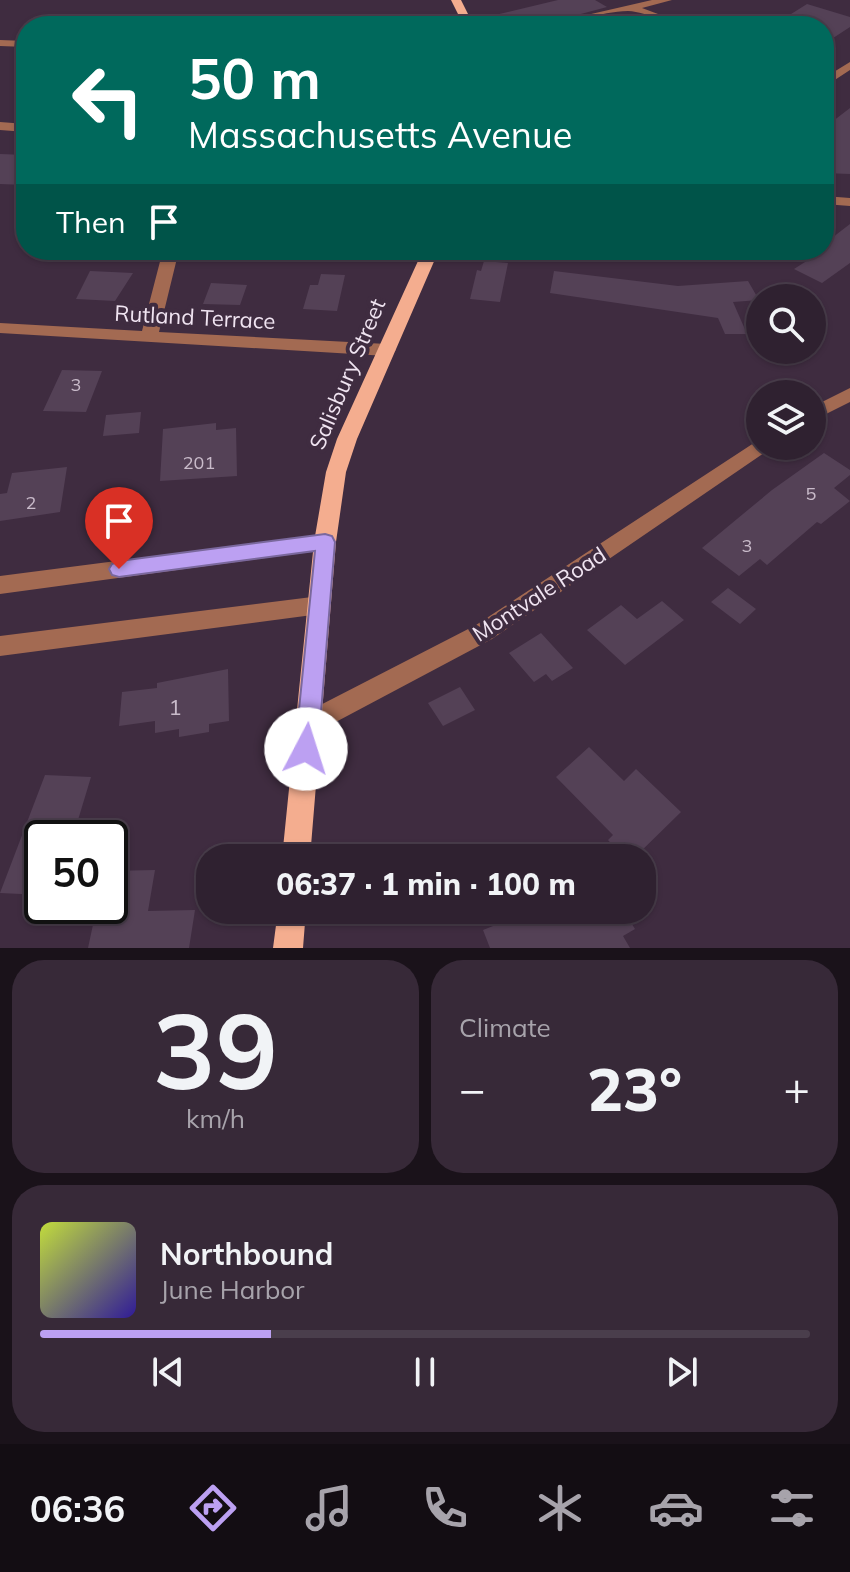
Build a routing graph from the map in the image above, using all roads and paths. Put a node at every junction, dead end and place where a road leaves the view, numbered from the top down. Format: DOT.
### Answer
graph roads {
  1 [pos="667,0"];
  2 [pos="629,8"];
  3 [pos="591,16"];
  4 [pos="654,16"];
  5 [pos="168,260"];
  6 [pos="427,260"];
  7 [pos="0,328"];
  8 [pos="149,336"];
  9 [pos="387,350"];
  10 [pos="850,394"];
  11 [pos="826,407"];
  12 [pos="746,455"];
  13 [pos="325,542"];
  14 [pos="0,585"];
  15 [pos="320,605"];
  16 [pos="0,646"];
  17 [pos="308,724"];
  18 [pos="297,844"];
  19 [pos="291,924"];
  20 [pos="288,948"];
  1 -- 2 [label="street"];
  2 -- 3 [label="street"];
  2 -- 4 [label="street"];
  5 -- 8 [label="street"];
  6 -- 9 [label="main road, Salisbury Street"];
  7 -- 8 [label="street, Rutland Terrace"];
  8 -- 9 [label="street, Rutland Terrace"];
  9 -- 13 [label="main road, Salisbury Street"];
  10 -- 11 [label="street"];
  12 -- 17 [label="street, Montvale Road"];
  13 -- 14 [label="street"];
  13 -- 15 [label="main road, Salisbury Street"];
  15 -- 16 [label="street"];
  15 -- 17 [label="main road, Salisbury Street"];
  17 -- 18 [label="main road, Salisbury Street"];
  19 -- 20 [label="main road"];
}
